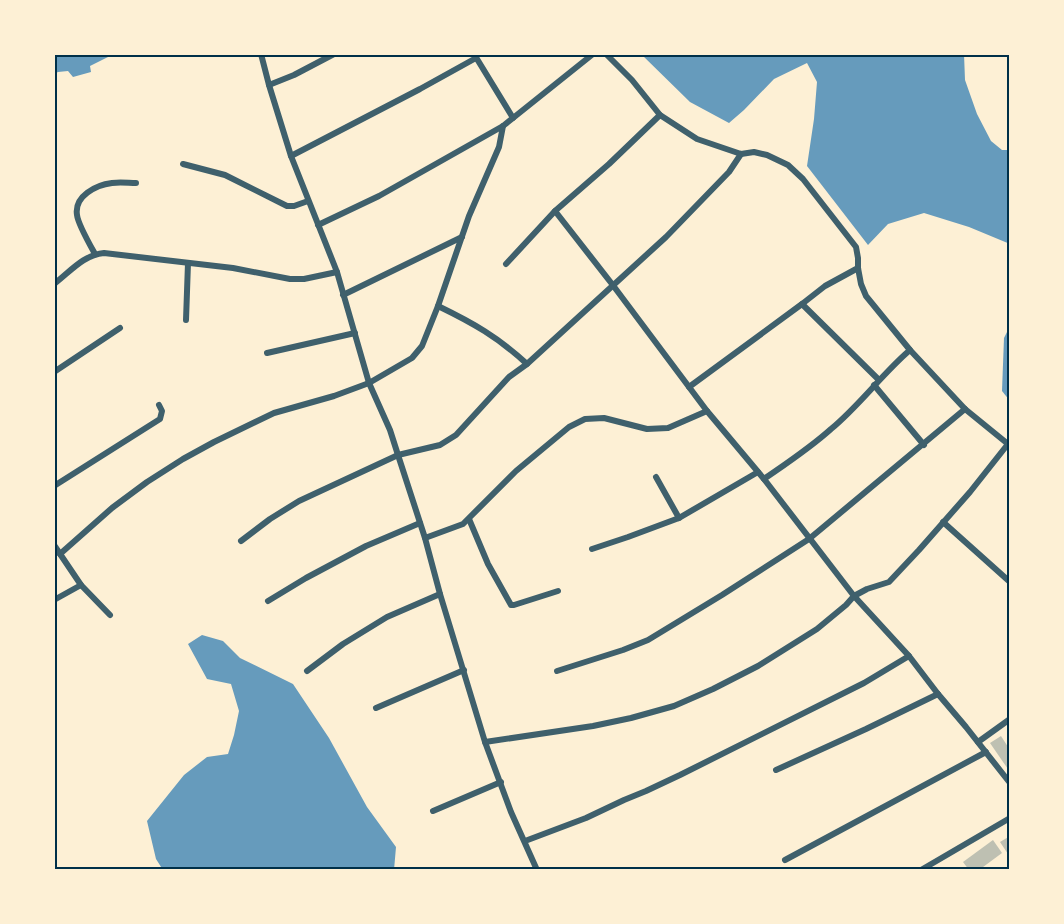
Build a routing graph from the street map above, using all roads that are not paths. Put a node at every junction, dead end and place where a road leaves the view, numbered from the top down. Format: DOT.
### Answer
graph roads {
  1 [pos="261,54"];
  2 [pos="334,54"];
  3 [pos="593,54"];
  4 [pos="606,54"];
  5 [pos="475,56"];
  6 [pos="269,85"];
  7 [pos="660,115"];
  8 [pos="513,118"];
  9 [pos="503,126"];
  10 [pos="741,154"];
  11 [pos="291,156"];
  12 [pos="183,164"];
  13 [pos="136,183"];
  14 [pos="308,201"];
  15 [pos="555,212"];
  16 [pos="318,225"];
  17 [pos="462,237"];
  18 [pos="95,254"];
  19 [pos="188,263"];
  20 [pos="506,264"];
  21 [pos="858,268"];
  22 [pos="337,272"];
  23 [pos="55,280"];
  24 [pos="612,284"];
  25 [pos="343,295"];
  26 [pos="802,304"];
  27 [pos="438,306"];
  28 [pos="186,320"];
  29 [pos="120,328"];
  30 [pos="354,333"];
  31 [pos="910,350"];
  32 [pos="267,353"];
  33 [pos="527,364"];
  34 [pos="54,372"];
  35 [pos="877,382"];
  36 [pos="369,383"];
  37 [pos="688,387"];
  38 [pos="159,405"];
  39 [pos="965,410"];
  40 [pos="707,411"];
  41 [pos="924,445"];
  42 [pos="1009,445"];
  43 [pos="398,455"];
  44 [pos="758,472"];
  45 [pos="656,477"];
  46 [pos="764,479"];
  47 [pos="54,486"];
  48 [pos="679,518"];
  49 [pos="469,519"];
  50 [pos="942,522"];
  51 [pos="420,523"];
  52 [pos="425,538"];
  53 [pos="809,539"];
  54 [pos="241,541"];
  55 [pos="54,545"];
  56 [pos="592,549"];
  57 [pos="60,554"];
  58 [pos="1010,582"];
  59 [pos="81,585"];
  60 [pos="558,591"];
  61 [pos="440,594"];
  62 [pos="854,596"];
  63 [pos="54,600"];
  64 [pos="268,601"];
  65 [pos="110,615"];
  66 [pos="909,656"];
  67 [pos="464,670"];
  68 [pos="307,671"];
  69 [pos="557,671"];
  70 [pos="938,694"];
  71 [pos="376,708"];
  72 [pos="1010,719"];
  73 [pos="485,742"];
  74 [pos="978,742"];
  75 [pos="986,752"];
  76 [pos="776,770"];
  77 [pos="501,782"];
  78 [pos="1010,783"];
  79 [pos="433,811"];
  80 [pos="1010,818"];
  81 [pos="525,841"];
  82 [pos="785,860"];
  83 [pos="537,870"];
  84 [pos="921,870"];
  1 -- 6 [label="street"];
  2 -- 6 [label="street"];
  3 -- 8 [label="street"];
  4 -- 7 [label="street"];
  5 -- 8 [label="street"];
  5 -- 11 [label="street"];
  6 -- 11 [label="street"];
  7 -- 10 [label="street"];
  7 -- 15 [label="street"];
  8 -- 9 [label="street"];
  9 -- 16 [label="street"];
  9 -- 17 [label="street"];
  10 -- 21 [label="street"];
  10 -- 24 [label="street"];
  11 -- 14 [label="street"];
  12 -- 14 [label="street"];
  13 -- 18 [label="street"];
  14 -- 16 [label="street"];
  15 -- 20 [label="street"];
  15 -- 24 [label="street"];
  16 -- 22 [label="street"];
  17 -- 25 [label="street"];
  17 -- 27 [label="street"];
  18 -- 19 [label="street"];
  18 -- 23 [label="street"];
  19 -- 22 [label="street"];
  19 -- 28 [label="street"];
  21 -- 26 [label="street"];
  21 -- 31 [label="street"];
  22 -- 25 [label="street"];
  24 -- 33 [label="street"];
  24 -- 37 [label="street"];
  25 -- 30 [label="street"];
  26 -- 35 [label="street"];
  26 -- 37 [label="street"];
  27 -- 33 [label="street"];
  27 -- 36 [label="street"];
  29 -- 34 [label="street"];
  30 -- 32 [label="street"];
  30 -- 36 [label="street"];
  31 -- 35 [label="street"];
  31 -- 39 [label="street"];
  33 -- 43 [label="street"];
  35 -- 41 [label="street"];
  35 -- 46 [label="street"];
  36 -- 43 [label="street"];
  36 -- 57 [label="street"];
  37 -- 40 [label="street"];
  38 -- 47 [label="street"];
  39 -- 41 [label="street"];
  39 -- 42 [label="street"];
  40 -- 44 [label="street"];
  40 -- 49 [label="street"];
  41 -- 53 [label="street"];
  42 -- 50 [label="street"];
  43 -- 51 [label="street"];
  43 -- 54 [label="street"];
  44 -- 46 [label="street"];
  44 -- 48 [label="street"];
  45 -- 48 [label="street"];
  46 -- 53 [label="street"];
  48 -- 56 [label="street"];
  49 -- 52 [label="street"];
  49 -- 60 [label="street"];
  50 -- 58 [label="street"];
  50 -- 62 [label="street"];
  51 -- 52 [label="street"];
  51 -- 64 [label="street"];
  52 -- 61 [label="street"];
  53 -- 62 [label="street"];
  53 -- 69 [label="street"];
  55 -- 57 [label="street"];
  57 -- 59 [label="street"];
  59 -- 63 [label="street"];
  59 -- 65 [label="street"];
  61 -- 67 [label="street"];
  61 -- 68 [label="street"];
  62 -- 66 [label="street"];
  62 -- 73 [label="street"];
  66 -- 70 [label="street"];
  66 -- 81 [label="street"];
  67 -- 71 [label="street"];
  67 -- 73 [label="street"];
  70 -- 74 [label="street"];
  70 -- 76 [label="street"];
  72 -- 74 [label="street"];
  73 -- 77 [label="street"];
  74 -- 75 [label="street"];
  75 -- 78 [label="street"];
  75 -- 82 [label="street"];
  77 -- 79 [label="street"];
  77 -- 81 [label="street"];
  80 -- 84 [label="street"];
  81 -- 83 [label="street"];
}
